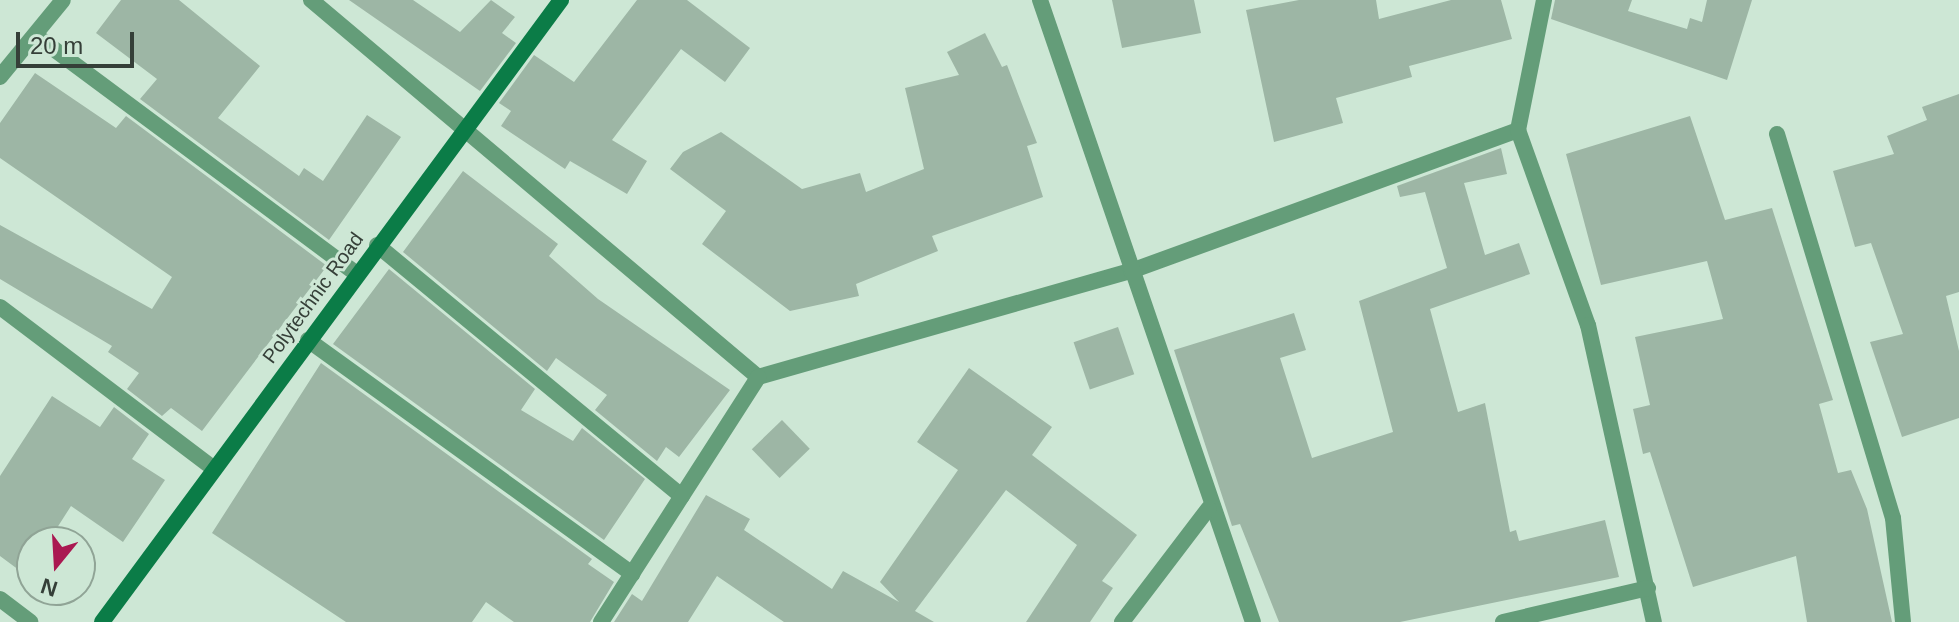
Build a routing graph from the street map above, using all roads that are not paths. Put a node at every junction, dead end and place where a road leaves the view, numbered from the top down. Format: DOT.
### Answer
graph roads {
  1 [pos="63,0"];
  2 [pos="311,0"];
  3 [pos="561,0"];
  4 [pos="1040,0"];
  5 [pos="1544,0"];
  6 [pos="35,35"];
  7 [pos="0,77"];
  8 [pos="462,128"];
  9 [pos="1518,130"];
  10 [pos="1777,134"];
  11 [pos="377,245"];
  12 [pos="1131,271"];
  13 [pos="356,273"];
  14 [pos="0,307"];
  15 [pos="308,340"];
  16 [pos="758,377"];
  17 [pos="214,469"];
  18 [pos="682,496"];
  19 [pos="1209,508"];
  20 [pos="632,574"];
  21 [pos="1648,588"];
  22 [pos="0,599"];
  23 [pos="30,622"];
  24 [pos="102,622"];
  25 [pos="601,622"];
  26 [pos="1122,622"];
  27 [pos="1253,622"];
  28 [pos="1503,622"];
  29 [pos="1654,622"];
  30 [pos="1903,622"];
  1 -- 6 [label="street"];
  2 -- 8 [label="street"];
  3 -- 8 [label="street, Polytechnic Road"];
  4 -- 12 [label="street"];
  5 -- 9 [label="street"];
  6 -- 7 [label="street"];
  6 -- 13 [label="street"];
  8 -- 11 [label="street, Polytechnic Road"];
  8 -- 16 [label="street"];
  9 -- 12 [label="street"];
  9 -- 21 [label="street"];
  10 -- 30 [label="street"];
  11 -- 13 [label="street, Polytechnic Road"];
  11 -- 18 [label="street"];
  12 -- 16 [label="street"];
  12 -- 19 [label="street"];
  13 -- 15 [label="street, Polytechnic Road"];
  14 -- 17 [label="street"];
  15 -- 17 [label="street, Polytechnic Road"];
  15 -- 20 [label="street"];
  16 -- 18 [label="street"];
  17 -- 24 [label="street, Polytechnic Road"];
  18 -- 20 [label="street"];
  19 -- 26 [label="street"];
  19 -- 27 [label="street"];
  20 -- 25 [label="street"];
  21 -- 28 [label="street"];
  21 -- 29 [label="street"];
  22 -- 23 [label="street"];
}
